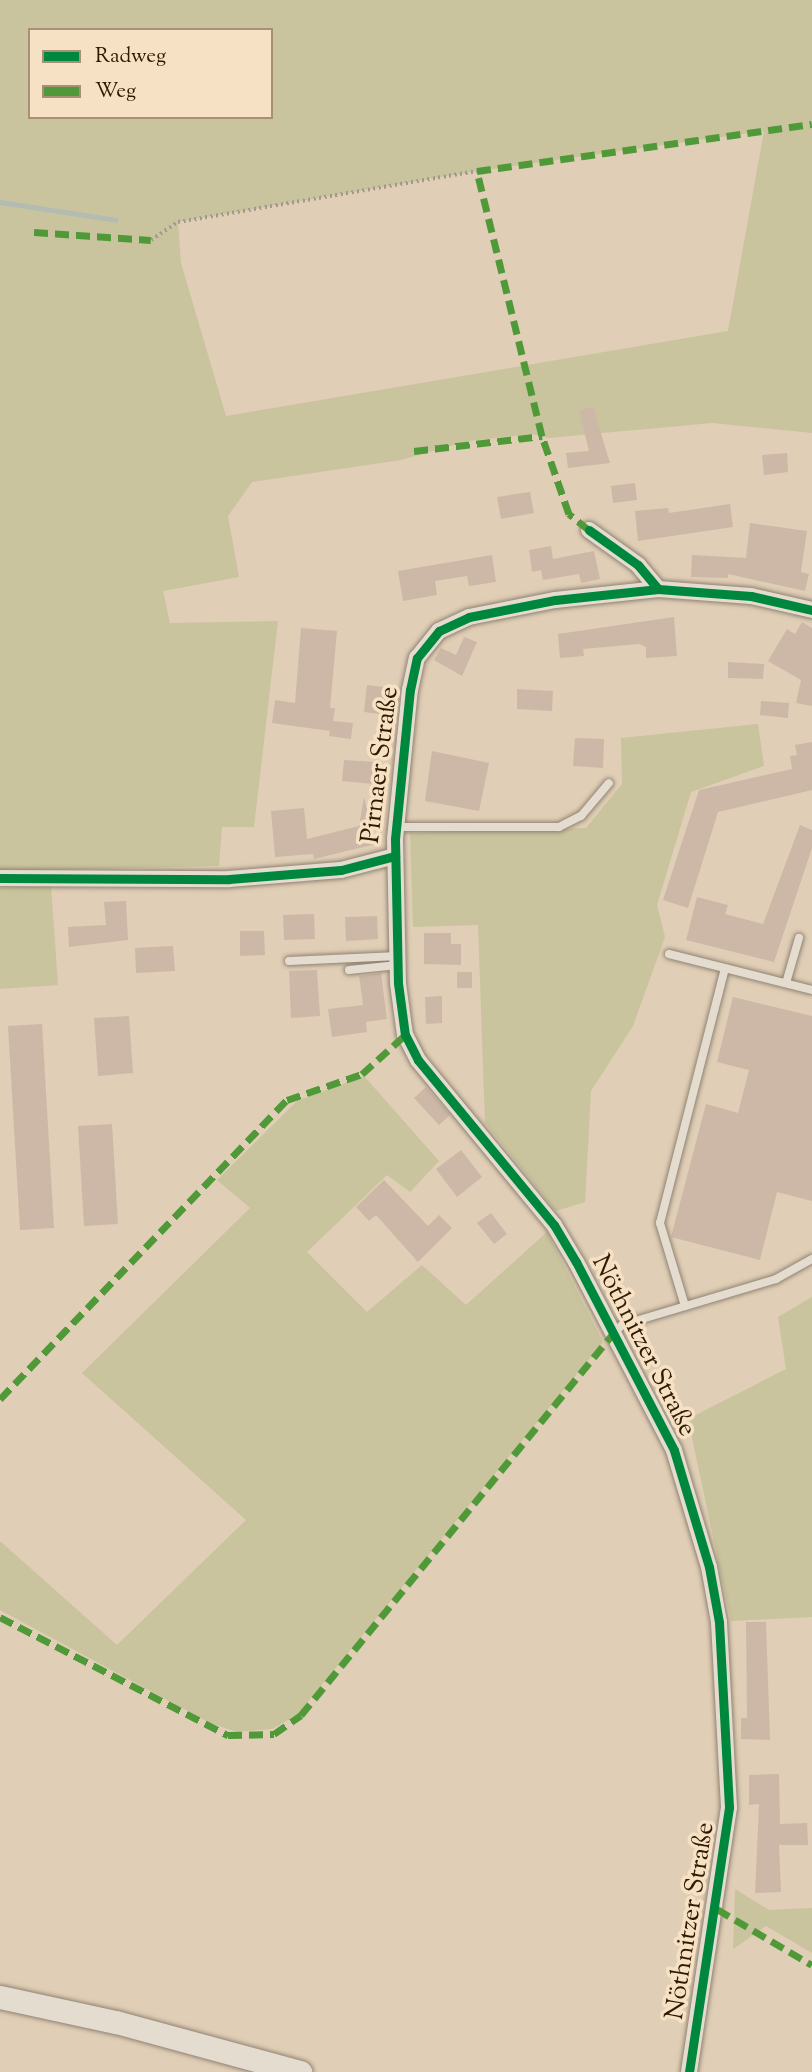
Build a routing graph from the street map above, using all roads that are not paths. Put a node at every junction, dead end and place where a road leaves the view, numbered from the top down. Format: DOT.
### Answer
graph roads {
  1 [pos="589,530"];
  2 [pos="658,589"];
  3 [pos="812,610"];
  4 [pos="609,783"];
  5 [pos="396,827"];
  6 [pos="395,856"];
  7 [pos="0,878"];
  8 [pos="799,938"];
  9 [pos="669,954"];
  10 [pos="398,960"];
  11 [pos="289,961"];
  12 [pos="725,968"];
  13 [pos="349,970"];
  14 [pos="786,984"];
  15 [pos="812,990"];
  16 [pos="812,1259"];
  17 [pos="685,1306"];
  18 [pos="611,1336"];
  19 [pos="0,1997"];
  20 [pos="300,2072"];
  21 [pos="689,2072"];
  1 -- 2 [label="street"];
  2 -- 3 [label="street, Pirnaer Straße"];
  2 -- 5 [label="street, Pirnaer Straße"];
  4 -- 5 [label="lane"];
  5 -- 6 [label="street, Pirnaer Straße"];
  6 -- 7 [label="street, Pirnaer Straße"];
  6 -- 10 [label="street, Nöthnitzer Straße"];
  8 -- 14 [label="lane"];
  9 -- 12 [label="lane"];
  10 -- 11 [label="lane"];
  10 -- 13 [label="lane"];
  10 -- 18 [label="street, Nöthnitzer Straße"];
  12 -- 14 [label="lane"];
  12 -- 17 [label="lane"];
  14 -- 15 [label="lane"];
  16 -- 17 [label="lane"];
  17 -- 18 [label="lane"];
  18 -- 21 [label="street, Nöthnitzer Straße"];
  19 -- 20 [label="main road"];
}
